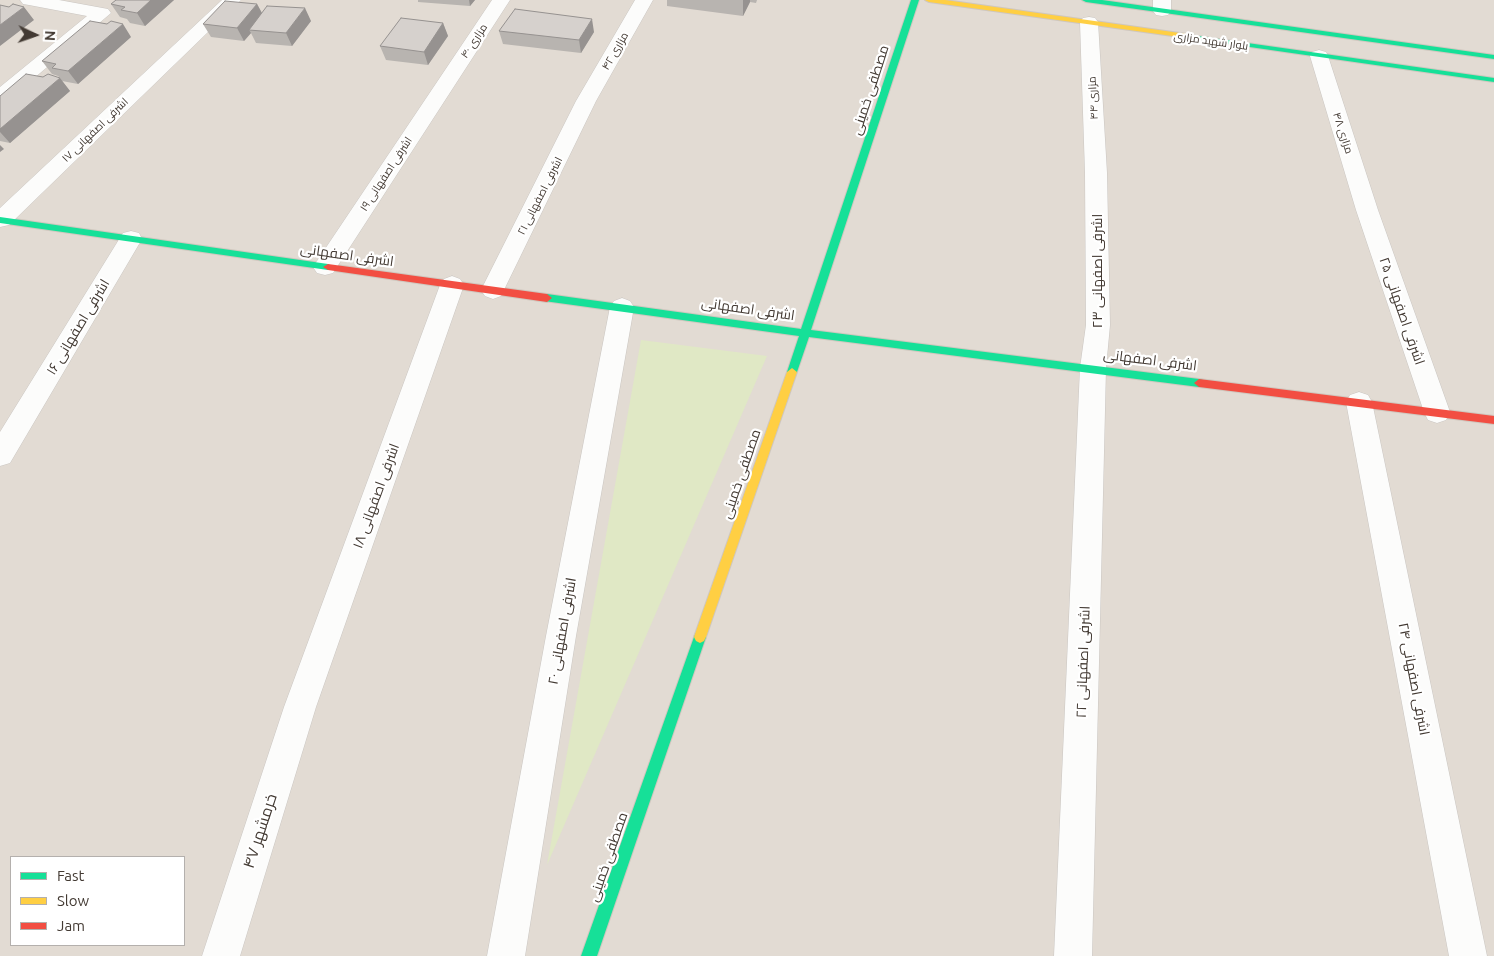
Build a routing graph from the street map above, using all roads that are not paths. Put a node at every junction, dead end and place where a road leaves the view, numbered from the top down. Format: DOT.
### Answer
graph roads {
  1 [pos="33,0"];
  2 [pos="232,0"];
  3 [pos="501,0"];
  4 [pos="644,0"];
  5 [pos="915,0"];
  6 [pos="929,0"];
  7 [pos="1086,0"];
  8 [pos="1162,5"];
  9 [pos="1090,22"];
  10 [pos="1318,56"];
  11 [pos="1494,57"];
  12 [pos="1494,80"];
  13 [pos="447,81"];
  14 [pos="0,97"];
  15 [pos="586,102"];
  16 [pos="1096,173"];
  17 [pos="1367,210"];
  18 [pos="0,220"];
  19 [pos="131,239"];
  20 [pos="325,267"];
  21 [pos="452,285"];
  22 [pos="492,290"];
  23 [pos="622,307"];
  24 [pos="806,332"];
  25 [pos="1093,368"];
  26 [pos="1359,402"];
  27 [pos="1437,412"];
  28 [pos="12,414"];
  29 [pos="1494,420"];
  30 [pos="0,455"];
  31 [pos="300,707"];
  32 [pos="221,956"];
  33 [pos="506,956"];
  34 [pos="589,956"];
  35 [pos="1073,956"];
  36 [pos="1468,956"];
  1 -- 14 [label="street"];
  2 -- 18 [label="street, اشرفی اصفهانی ۱۷"];
  3 -- 13 [label="street, مزاری ۴۰"];
  4 -- 15 [label="street, مزاری ۴۲"];
  5 -- 24 [label="main road, مصطفی خمینی"];
  6 -- 9 [label="main road, بلوار شهید مزاری"];
  7 -- 8 [label="main road, بلوار شهید مزاری"];
  8 -- 11 [label="main road, بلوار شهید مزاری"];
  9 -- 10 [label="main road, بلوار شهید مزاری"];
  9 -- 16 [label="street, مزاری ۴۴"];
  10 -- 12 [label="main road, بلوار شهید مزاری"];
  10 -- 17 [label="street, مزاری ۴۸"];
  13 -- 20 [label="street, اشرفی اصفهانی ۱۹"];
  15 -- 22 [label="street, اشرفی اصفهانی ۲۱"];
  16 -- 25 [label="street, اشرفی اصفهانی ۲۳"];
  17 -- 27 [label="street, اشرفی اصفهانی ۲۵"];
  18 -- 19 [label="main road, اشرفی اصفهانی"];
  19 -- 20 [label="main road, اشرفی اصفهانی"];
  19 -- 28 [label="street, اشرفی اصفهانی ۱۶"];
  20 -- 21 [label="main road, اشرفی اصفهانی"];
  21 -- 22 [label="main road, اشرفی اصفهانی"];
  21 -- 31 [label="street, اشرفی اصفهانی ۱۸"];
  22 -- 23 [label="main road, اشرفی اصفهانی"];
  23 -- 24 [label="main road, اشرفی اصفهانی"];
  23 -- 33 [label="street, اشرفی اصفهانی ۲۰"];
  24 -- 25 [label="main road, اشرفی اصفهانی"];
  24 -- 34 [label="main road, مصطفی خمینی"];
  25 -- 26 [label="main road, اشرفی اصفهانی"];
  25 -- 35 [label="street, اشرفی اصفهانی ۲۲"];
  26 -- 27 [label="main road, اشرفی اصفهانی"];
  26 -- 36 [label="street, اشرفی اصفهانی ۲۴"];
  27 -- 29 [label="main road, اشرفی اصفهانی"];
  28 -- 30 [label="street, اشرفی اصفهانی ۱۶"];
  31 -- 32 [label="street, خرمشهر ۴۷"];
}
